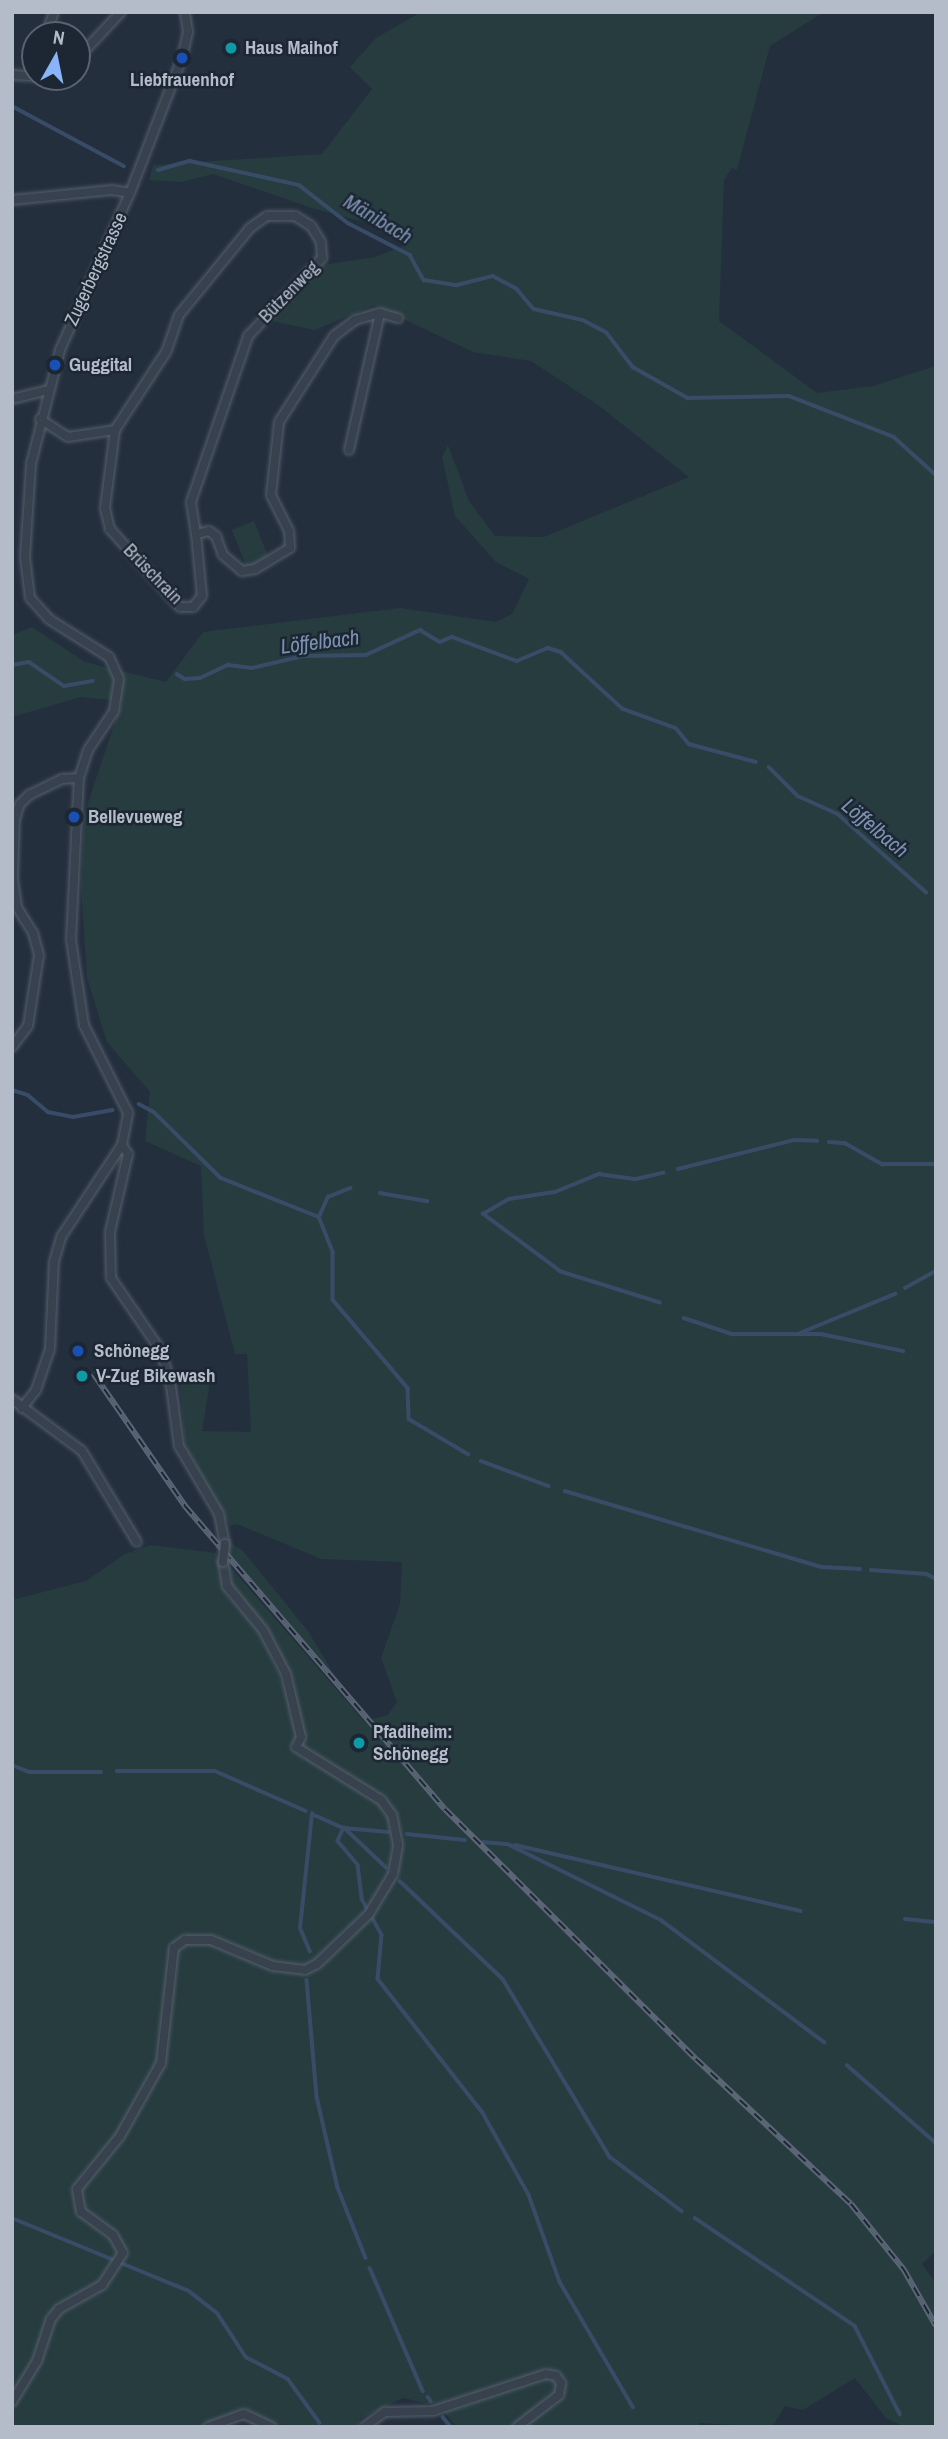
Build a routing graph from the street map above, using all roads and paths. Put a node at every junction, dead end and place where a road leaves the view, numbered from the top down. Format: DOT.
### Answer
graph roads {
  1 [pos="121,12"];
  2 [pos="186,12"];
  3 [pos="91,44"];
  4 [pos="130,193"];
  5 [pos="12,200"];
  6 [pos="380,313"];
  7 [pos="398,318"];
  8 [pos="47,390"];
  9 [pos="12,398"];
  10 [pos="40,419"];
  11 [pos="115,430"];
  12 [pos="349,450"];
  13 [pos="195,534"];
  14 [pos="79,778"];
  15 [pos="12,1047"];
  16 [pos="122,1145"];
  17 [pos="12,1399"];
  18 [pos="22,1408"];
  19 [pos="137,1542"];
  20 [pos="12,2402"];
  21 [pos="208,2427"];
  22 [pos="272,2427"];
  23 [pos="364,2427"];
  24 [pos="517,2427"];
  1 -- 3 [label="street"];
  2 -- 4 [label="street, Zugerbergstrasse"];
  4 -- 5 [label="street"];
  4 -- 8 [label="street, Zugerbergstrasse"];
  6 -- 7 [label="street"];
  6 -- 12 [label="street"];
  6 -- 13 [label="street"];
  8 -- 9 [label="street"];
  8 -- 10 [label="street, Zugerbergstrasse"];
  10 -- 11 [label="street"];
  10 -- 14 [label="street, Zugerbergstrasse"];
  11 -- 13 [label="street, Brüschrain"];
  11 -- 13 [label="street, Bützenweg"];
  14 -- 15 [label="street"];
  14 -- 16 [label="street, Zugerbergstrasse"];
  16 -- 18 [label="street"];
  16 -- 20 [label="street, bridge"];
  17 -- 18 [label="street"];
  18 -- 19 [label="street"];
  21 -- 22 [label="street"];
  23 -- 24 [label="street"];
}
